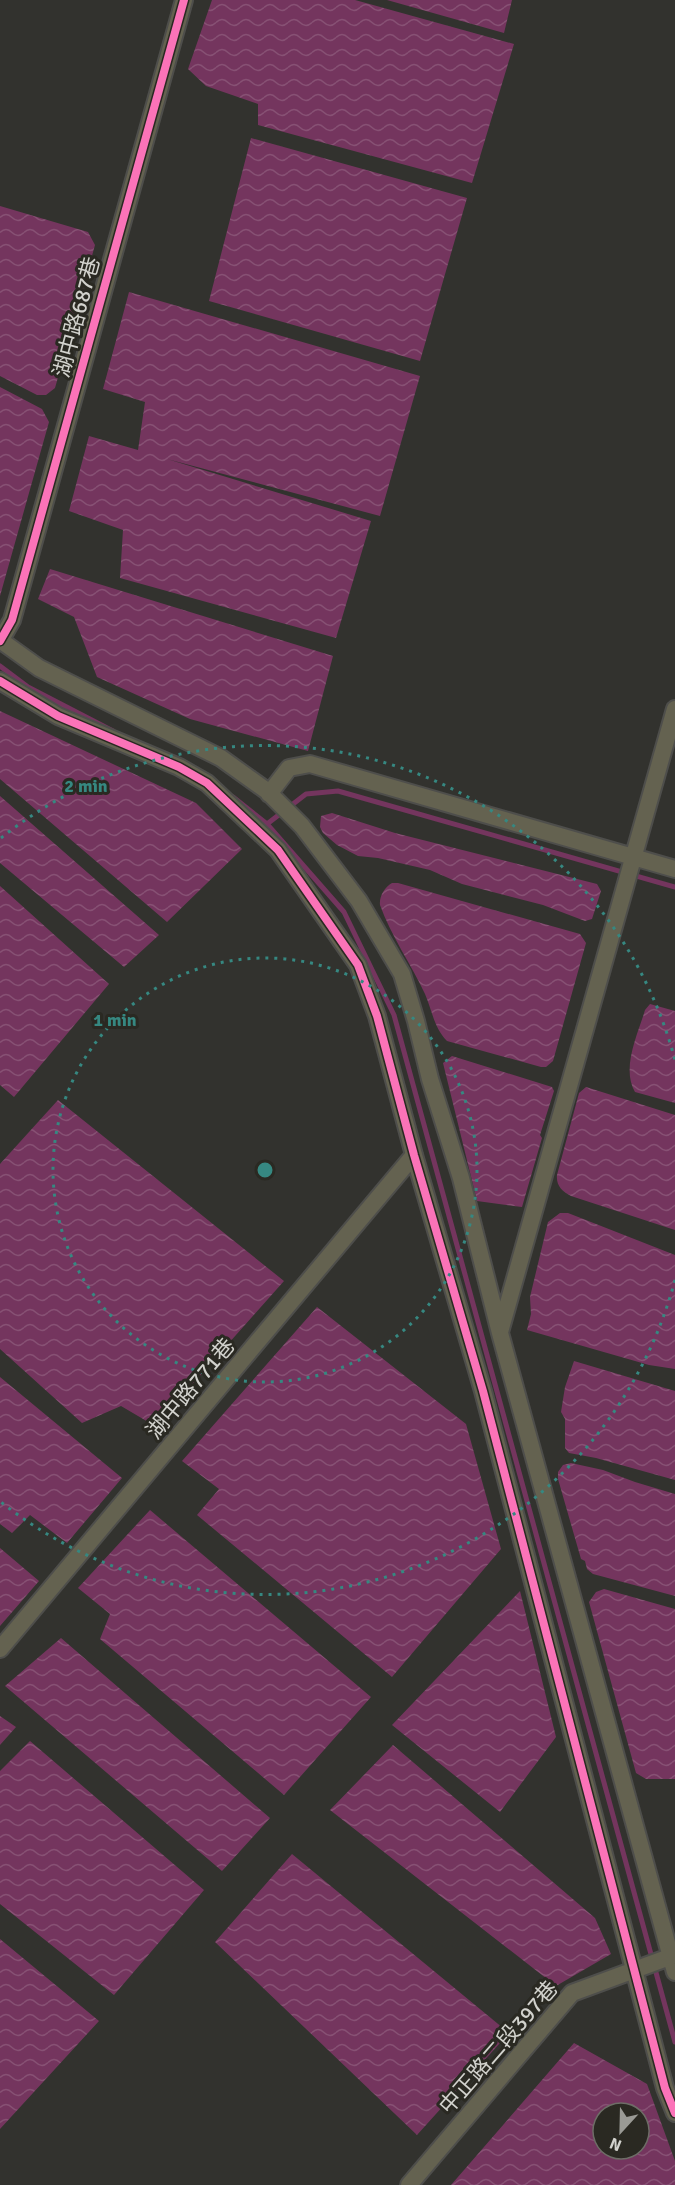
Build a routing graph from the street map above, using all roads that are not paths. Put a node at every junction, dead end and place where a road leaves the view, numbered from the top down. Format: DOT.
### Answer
graph roads {
  1 [pos="184,0"];
  2 [pos="0,640"];
  3 [pos="0,681"];
  4 [pos="675,709"];
  5 [pos="269,794"];
  6 [pos="634,858"];
  7 [pos="675,869"];
  8 [pos="414,1155"];
  9 [pos="500,1333"];
  10 [pos="0,1649"];
  11 [pos="674,1961"];
  12 [pos="634,1969"];
  13 [pos="675,2113"];
  14 [pos="409,2185"];
  1 -- 2 [label="street, 湖中路687巷"];
  2 -- 5 [label="street"];
  3 -- 8 [label="street"];
  4 -- 6 [label="street"];
  5 -- 6 [label="street"];
  5 -- 9 [label="street"];
  6 -- 7 [label="street"];
  6 -- 9 [label="street"];
  8 -- 10 [label="street, 湖中路771巷"];
  8 -- 12 [label="street"];
  9 -- 11 [label="street"];
  11 -- 12 [label="street, 中正路二段397巷"];
  12 -- 13 [label="street"];
  12 -- 14 [label="street, 中正路二段397巷"];
}
